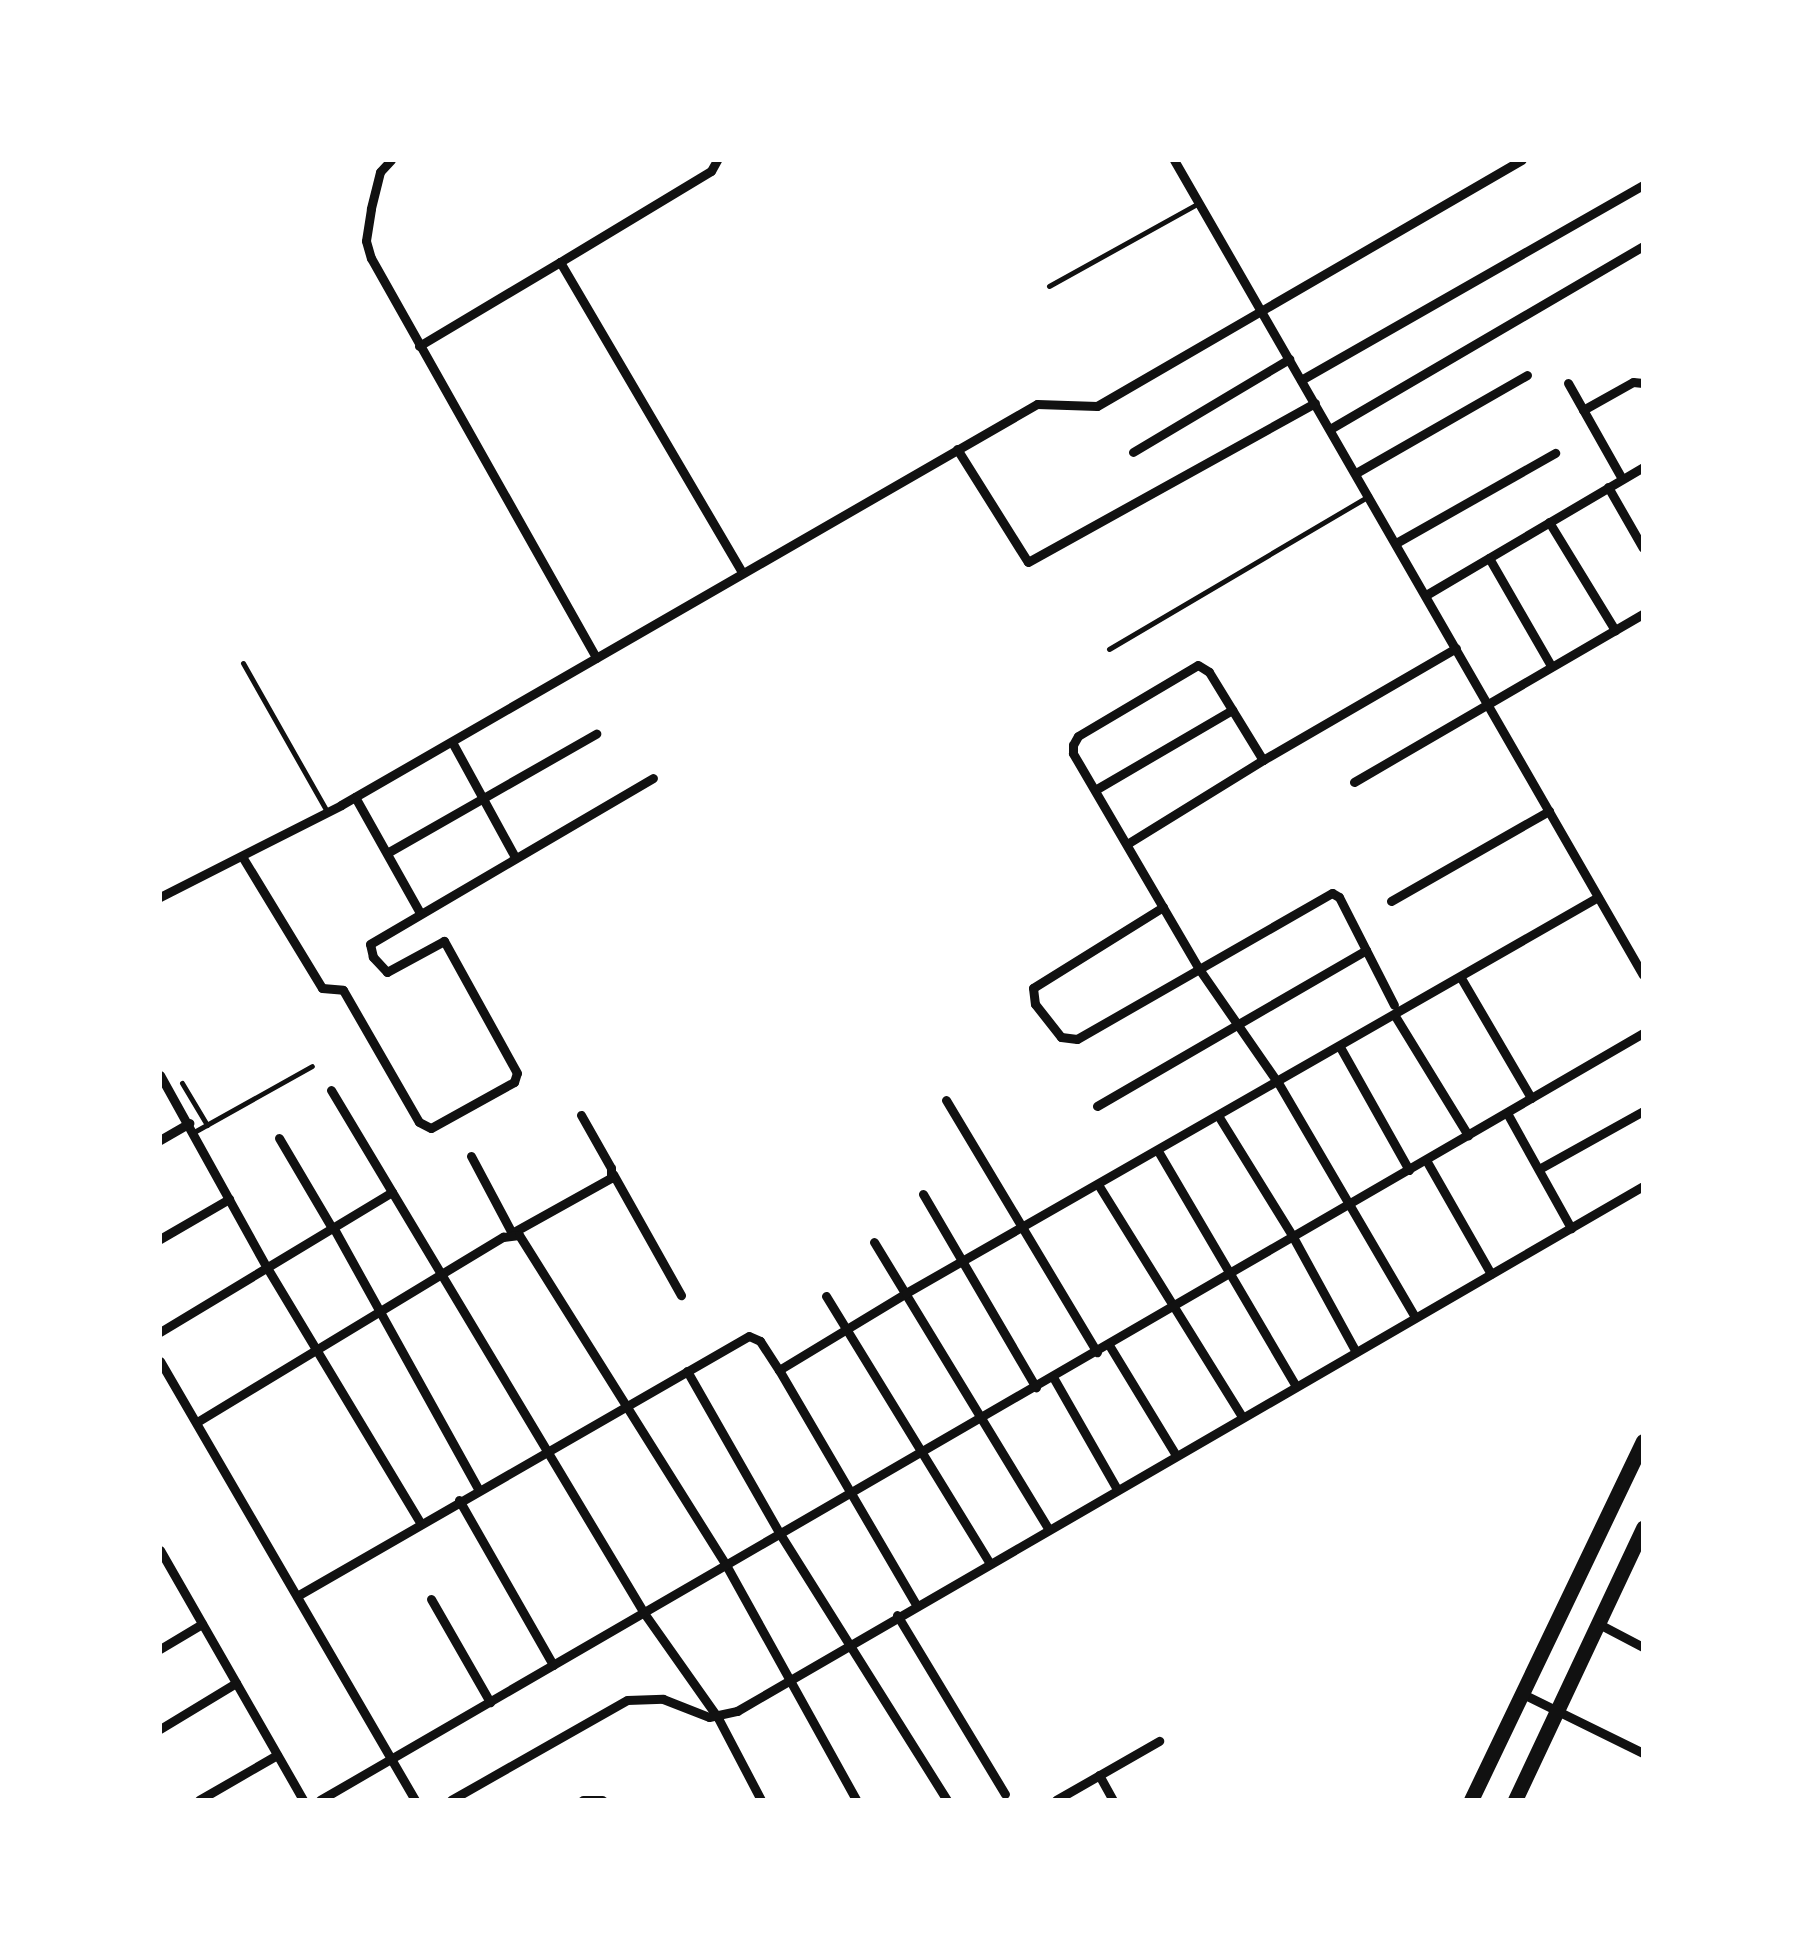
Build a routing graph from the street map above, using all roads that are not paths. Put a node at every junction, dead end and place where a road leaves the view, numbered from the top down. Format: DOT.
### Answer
graph roads {
  1 [pos="391,160"];
  2 [pos="717,160"];
  3 [pos="1174,160"];
  4 [pos="1522,160"];
  5 [pos="1643,184"];
  6 [pos="1199,203"];
  7 [pos="1643,246"];
  8 [pos="560,262"];
  9 [pos="1049,286"];
  10 [pos="1262,311"];
  11 [pos="419,346"];
  12 [pos="1290,359"];
  13 [pos="1527,375"];
  14 [pos="1301,380"];
  15 [pos="1643,382"];
  16 [pos="1568,383"];
  17 [pos="1315,403"];
  18 [pos="1583,410"];
  19 [pos="1330,428"];
  20 [pos="956,449"];
  21 [pos="1132,452"];
  22 [pos="1555,452"];
  23 [pos="1643,466"];
  24 [pos="1356,473"];
  25 [pos="1622,479"];
  26 [pos="1608,487"];
  27 [pos="1369,496"];
  28 [pos="1549,522"];
  29 [pos="1396,543"];
  30 [pos="1643,548"];
  31 [pos="1489,558"];
  32 [pos="741,571"];
  33 [pos="1426,595"];
  34 [pos="1643,614"];
  35 [pos="1615,630"];
  36 [pos="1456,648"];
  37 [pos="1108,649"];
  38 [pos="596,658"];
  39 [pos="243,664"];
  40 [pos="1551,666"];
  41 [pos="1489,703"];
  42 [pos="1232,710"];
  43 [pos="596,734"];
  44 [pos="452,742"];
  45 [pos="1263,760"];
  46 [pos="653,778"];
  47 [pos="1354,782"];
  48 [pos="1094,790"];
  49 [pos="355,797"];
  50 [pos="484,799"];
  51 [pos="1549,811"];
  52 [pos="328,812"];
  53 [pos="1127,844"];
  54 [pos="386,853"];
  55 [pos="516,856"];
  56 [pos="243,858"];
  57 [pos="160,897"];
  58 [pos="1598,897"];
  59 [pos="1391,901"];
  60 [pos="1163,907"];
  61 [pos="419,911"];
  62 [pos="1366,950"];
  63 [pos="1199,969"];
  64 [pos="1643,976"];
  65 [pos="1461,978"];
  66 [pos="1395,1010"];
  67 [pos="1234,1024"];
  68 [pos="1643,1034"];
  69 [pos="1340,1047"];
  70 [pos="312,1066"];
  71 [pos="160,1075"];
  72 [pos="1278,1082"];
  73 [pos="182,1083"];
  74 [pos="330,1090"];
  75 [pos="1532,1098"];
  76 [pos="946,1100"];
  77 [pos="1097,1106"];
  78 [pos="1643,1112"];
  79 [pos="1506,1113"];
  80 [pos="582,1115"];
  81 [pos="1219,1117"];
  82 [pos="207,1125"];
  83 [pos="191,1127"];
  84 [pos="1468,1136"];
  85 [pos="279,1138"];
  86 [pos="160,1140"];
  87 [pos="1158,1152"];
  88 [pos="471,1156"];
  89 [pos="1426,1160"];
  90 [pos="1538,1169"];
  91 [pos="1409,1170"];
  92 [pos="613,1174"];
  93 [pos="1099,1186"];
  94 [pos="1643,1186"];
  95 [pos="392,1192"];
  96 [pos="923,1194"];
  97 [pos="229,1199"];
  98 [pos="1351,1204"];
  99 [pos="332,1227"];
  100 [pos="1022,1227"];
  101 [pos="1571,1228"];
  102 [pos="512,1234"];
  103 [pos="160,1238"];
  104 [pos="1293,1238"];
  105 [pos="874,1242"];
  106 [pos="962,1260"];
  107 [pos="266,1266"];
  108 [pos="1233,1272"];
  109 [pos="442,1274"];
  110 [pos="1491,1274"];
  111 [pos="906,1293"];
  112 [pos="681,1295"];
  113 [pos="826,1296"];
  114 [pos="1173,1308"];
  115 [pos="379,1314"];
  116 [pos="1415,1318"];
  117 [pos="847,1328"];
  118 [pos="160,1332"];
  119 [pos="1110,1344"];
  120 [pos="318,1351"];
  121 [pos="1097,1352"];
  122 [pos="1356,1352"];
  123 [pos="160,1360"];
  124 [pos="779,1370"];
  125 [pos="687,1371"];
  126 [pos="1053,1378"];
  127 [pos="1296,1386"];
  128 [pos="1036,1387"];
  129 [pos="624,1406"];
  130 [pos="1242,1417"];
  131 [pos="982,1418"];
  132 [pos="197,1422"];
  133 [pos="1643,1441"];
  134 [pos="545,1451"];
  135 [pos="922,1453"];
  136 [pos="1176,1455"];
  137 [pos="478,1489"];
  138 [pos="1117,1489"];
  139 [pos="851,1494"];
  140 [pos="458,1500"];
  141 [pos="421,1524"];
  142 [pos="1048,1528"];
  143 [pos="780,1534"];
  144 [pos="1642,1535"];
  145 [pos="160,1550"];
  146 [pos="989,1562"];
  147 [pos="726,1566"];
  148 [pos="164,1567"];
  149 [pos="297,1596"];
  150 [pos="432,1599"];
  151 [pos="916,1604"];
  152 [pos="644,1613"];
  153 [pos="897,1615"];
  154 [pos="202,1624"];
  155 [pos="1599,1624"];
  156 [pos="850,1646"];
  157 [pos="1643,1648"];
  158 [pos="160,1649"];
  159 [pos="553,1665"];
  160 [pos="790,1682"];
  161 [pos="236,1683"];
  162 [pos="1523,1694"];
  163 [pos="490,1702"];
  164 [pos="1558,1710"];
  165 [pos="718,1718"];
  166 [pos="160,1729"];
  167 [pos="1159,1741"];
  168 [pos="1643,1753"];
  169 [pos="277,1754"];
  170 [pos="392,1758"];
  171 [pos="1099,1775"];
  172 [pos="1005,1794"];
  173 [pos="199,1800"];
  174 [pos="303,1800"];
  175 [pos="320,1800"];
  176 [pos="415,1800"];
  177 [pos="451,1800"];
  178 [pos="583,1800"];
  179 [pos="602,1800"];
  180 [pos="761,1800"];
  181 [pos="856,1800"];
  182 [pos="947,1800"];
  183 [pos="1056,1800"];
  184 [pos="1113,1800"];
  185 [pos="1471,1800"];
  186 [pos="1516,1800"];
  1 -- 11 [label="street"];
  2 -- 8 [label="street"];
  3 -- 6 [label="street"];
  4 -- 10 [label="street"];
  5 -- 14 [label="street"];
  6 -- 9 [label="lane"];
  6 -- 10 [label="street"];
  7 -- 19 [label="street"];
  8 -- 11 [label="street"];
  8 -- 32 [label="street"];
  10 -- 12 [label="street"];
  10 -- 20 [label="street"];
  11 -- 38 [label="street"];
  12 -- 14 [label="street"];
  12 -- 21 [label="street"];
  13 -- 24 [label="street"];
  14 -- 17 [label="street"];
  15 -- 18 [label="street"];
  16 -- 18 [label="street"];
  17 -- 19 [label="street"];
  17 -- 20 [label="street"];
  18 -- 25 [label="street"];
  19 -- 24 [label="street"];
  20 -- 32 [label="street"];
  22 -- 29 [label="street"];
  23 -- 25 [label="street"];
  24 -- 27 [label="street"];
  25 -- 26 [label="street"];
  26 -- 28 [label="street"];
  26 -- 30 [label="street"];
  27 -- 29 [label="street"];
  27 -- 37 [label="lane"];
  28 -- 31 [label="street"];
  28 -- 35 [label="street"];
  29 -- 33 [label="street"];
  31 -- 33 [label="street"];
  31 -- 40 [label="street"];
  32 -- 38 [label="street"];
  33 -- 36 [label="street"];
  34 -- 35 [label="street"];
  35 -- 40 [label="street"];
  36 -- 41 [label="street"];
  36 -- 45 [label="street"];
  38 -- 44 [label="street"];
  39 -- 52 [label="lane"];
  40 -- 41 [label="street"];
  41 -- 47 [label="street"];
  41 -- 51 [label="street"];
  42 -- 45 [label="street"];
  42 -- 48 [label="street"];
  42 -- 48 [label="street"];
  43 -- 50 [label="street"];
  44 -- 49 [label="street"];
  44 -- 50 [label="street"];
  45 -- 53 [label="street"];
  46 -- 55 [label="street"];
  48 -- 53 [label="street"];
  49 -- 52 [label="street"];
  49 -- 54 [label="street"];
  50 -- 54 [label="street"];
  50 -- 55 [label="street"];
  51 -- 58 [label="street"];
  51 -- 59 [label="street"];
  52 -- 56 [label="street"];
  53 -- 60 [label="street"];
  54 -- 61 [label="street"];
  55 -- 61 [label="street"];
  56 -- 57 [label="street"];
  56 -- 61 [label="street"];
  58 -- 64 [label="street"];
  58 -- 65 [label="street"];
  60 -- 63 [label="street"];
  60 -- 63 [label="street"];
  62 -- 63 [label="street"];
  62 -- 66 [label="street"];
  62 -- 67 [label="street"];
  63 -- 67 [label="street"];
  65 -- 66 [label="street"];
  65 -- 75 [label="street"];
  66 -- 69 [label="street"];
  66 -- 84 [label="street"];
  67 -- 72 [label="street"];
  67 -- 77 [label="street"];
  68 -- 75 [label="street"];
  69 -- 72 [label="street"];
  69 -- 91 [label="street"];
  70 -- 82 [label="lane"];
  71 -- 83 [label="street"];
  72 -- 81 [label="street"];
  72 -- 98 [label="street"];
  73 -- 82 [label="lane"];
  74 -- 95 [label="street"];
  75 -- 79 [label="street"];
  76 -- 100 [label="street"];
  78 -- 90 [label="street"];
  79 -- 84 [label="street"];
  79 -- 90 [label="street"];
  80 -- 92 [label="street"];
  81 -- 87 [label="street"];
  81 -- 104 [label="street"];
  82 -- 83 [label="lane"];
  83 -- 86 [label="street"];
  83 -- 97 [label="street"];
  84 -- 89 [label="street"];
  85 -- 99 [label="street"];
  87 -- 93 [label="street"];
  87 -- 108 [label="street"];
  88 -- 102 [label="street"];
  89 -- 91 [label="street"];
  89 -- 110 [label="street"];
  90 -- 101 [label="street"];
  91 -- 98 [label="street"];
  92 -- 102 [label="street"];
  92 -- 112 [label="street"];
  93 -- 100 [label="street"];
  93 -- 114 [label="street"];
  94 -- 101 [label="street"];
  95 -- 99 [label="street"];
  95 -- 109 [label="street"];
  96 -- 106 [label="street"];
  97 -- 103 [label="street"];
  97 -- 107 [label="street"];
  98 -- 104 [label="street"];
  98 -- 116 [label="street"];
  99 -- 107 [label="street"];
  99 -- 115 [label="street"];
  100 -- 106 [label="street"];
  100 -- 121 [label="street"];
  101 -- 110 [label="street"];
  102 -- 109 [label="street"];
  102 -- 129 [label="street"];
  104 -- 108 [label="street"];
  104 -- 122 [label="street"];
  105 -- 111 [label="street"];
  106 -- 111 [label="street"];
  106 -- 128 [label="street"];
  107 -- 118 [label="street"];
  107 -- 120 [label="street"];
  108 -- 114 [label="street"];
  108 -- 127 [label="street"];
  109 -- 115 [label="street"];
  109 -- 134 [label="street"];
  110 -- 116 [label="street"];
  111 -- 117 [label="street"];
  111 -- 131 [label="street"];
  113 -- 117 [label="street"];
  114 -- 119 [label="street"];
  114 -- 130 [label="street"];
  115 -- 120 [label="street"];
  115 -- 137 [label="street"];
  116 -- 122 [label="street"];
  117 -- 124 [label="street"];
  117 -- 135 [label="street"];
  119 -- 121 [label="street"];
  119 -- 136 [label="street"];
  120 -- 132 [label="street"];
  120 -- 141 [label="street"];
  121 -- 126 [label="street"];
  122 -- 127 [label="street"];
  123 -- 132 [label="street"];
  124 -- 125 [label="street"];
  124 -- 139 [label="street"];
  125 -- 129 [label="street"];
  125 -- 143 [label="street"];
  126 -- 128 [label="street"];
  126 -- 138 [label="street"];
  127 -- 130 [label="street"];
  128 -- 131 [label="street"];
  129 -- 134 [label="street"];
  129 -- 147 [label="street"];
  130 -- 136 [label="street"];
  131 -- 135 [label="street"];
  131 -- 142 [label="street"];
  132 -- 149 [label="street"];
  133 -- 162 [label="main road"];
  134 -- 137 [label="street"];
  134 -- 152 [label="street"];
  135 -- 139 [label="street"];
  135 -- 146 [label="street"];
  136 -- 138 [label="street"];
  137 -- 140 [label="street"];
  138 -- 142 [label="street"];
  139 -- 143 [label="street"];
  139 -- 151 [label="street"];
  140 -- 141 [label="street"];
  140 -- 159 [label="street"];
  141 -- 149 [label="street"];
  142 -- 146 [label="street"];
  143 -- 147 [label="street"];
  143 -- 156 [label="street"];
  144 -- 155 [label="main road"];
  145 -- 148 [label="street"];
  146 -- 151 [label="street"];
  147 -- 152 [label="street"];
  147 -- 160 [label="street"];
  148 -- 154 [label="street"];
  149 -- 170 [label="street"];
  150 -- 163 [label="street"];
  151 -- 153 [label="street"];
  152 -- 159 [label="street"];
  152 -- 165 [label="street"];
  153 -- 156 [label="street"];
  153 -- 172 [label="street"];
  154 -- 158 [label="street"];
  154 -- 161 [label="street"];
  155 -- 157 [label="street"];
  155 -- 164 [label="main road"];
  156 -- 160 [label="street"];
  156 -- 182 [label="street"];
  159 -- 163 [label="street"];
  160 -- 165 [label="street"];
  160 -- 181 [label="street"];
  161 -- 166 [label="street"];
  161 -- 169 [label="street"];
  162 -- 164 [label="street"];
  162 -- 185 [label="main road"];
  163 -- 170 [label="street"];
  164 -- 168 [label="street"];
  164 -- 186 [label="main road"];
  165 -- 177 [label="street"];
  165 -- 180 [label="street"];
  167 -- 171 [label="street"];
  169 -- 173 [label="street"];
  169 -- 174 [label="street"];
  170 -- 175 [label="street"];
  170 -- 176 [label="street"];
  171 -- 183 [label="street"];
  171 -- 184 [label="street"];
  178 -- 179 [label="street"];
}
